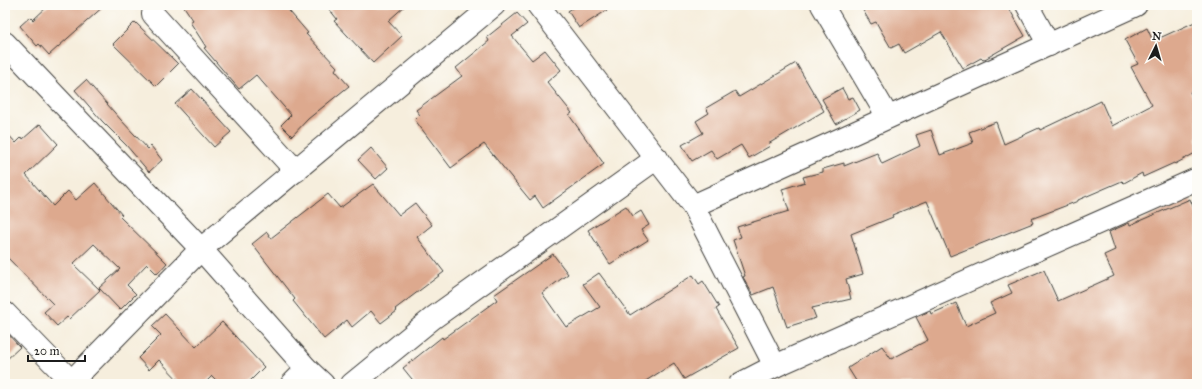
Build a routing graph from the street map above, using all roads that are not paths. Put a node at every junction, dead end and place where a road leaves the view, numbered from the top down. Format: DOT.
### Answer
graph roads {
  1 [pos="494,5"];
  2 [pos="538,5"];
  3 [pos="822,5"];
  4 [pos="1027,5"];
  5 [pos="1136,5"];
  6 [pos="153,14"];
  7 [pos="5,43"];
  8 [pos="1049,45"];
  9 [pos="888,117"];
  10 [pos="657,158"];
  11 [pos="296,171"];
  12 [pos="1197,180"];
  13 [pos="693,206"];
  14 [pos="201,249"];
  15 [pos="5,313"];
  16 [pos="775,366"];
  17 [pos="299,377"];
  18 [pos="750,382"];
  19 [pos="70,383"];
  20 [pos="323,384"];
  21 [pos="352,384"];
  1 -- 11 [label="street"];
  2 -- 10 [label="street"];
  3 -- 9 [label="street"];
  4 -- 8 [label="street"];
  5 -- 8 [label="street"];
  6 -- 11 [label="street"];
  7 -- 14 [label="street"];
  8 -- 9 [label="street"];
  9 -- 13 [label="street"];
  10 -- 13 [label="street"];
  10 -- 21 [label="street"];
  11 -- 14 [label="street"];
  12 -- 16 [label="street"];
  13 -- 16 [label="street"];
  14 -- 17 [label="street"];
  14 -- 19 [label="street"];
  15 -- 19 [label="street"];
  16 -- 18 [label="street"];
  17 -- 20 [label="street"];
}
